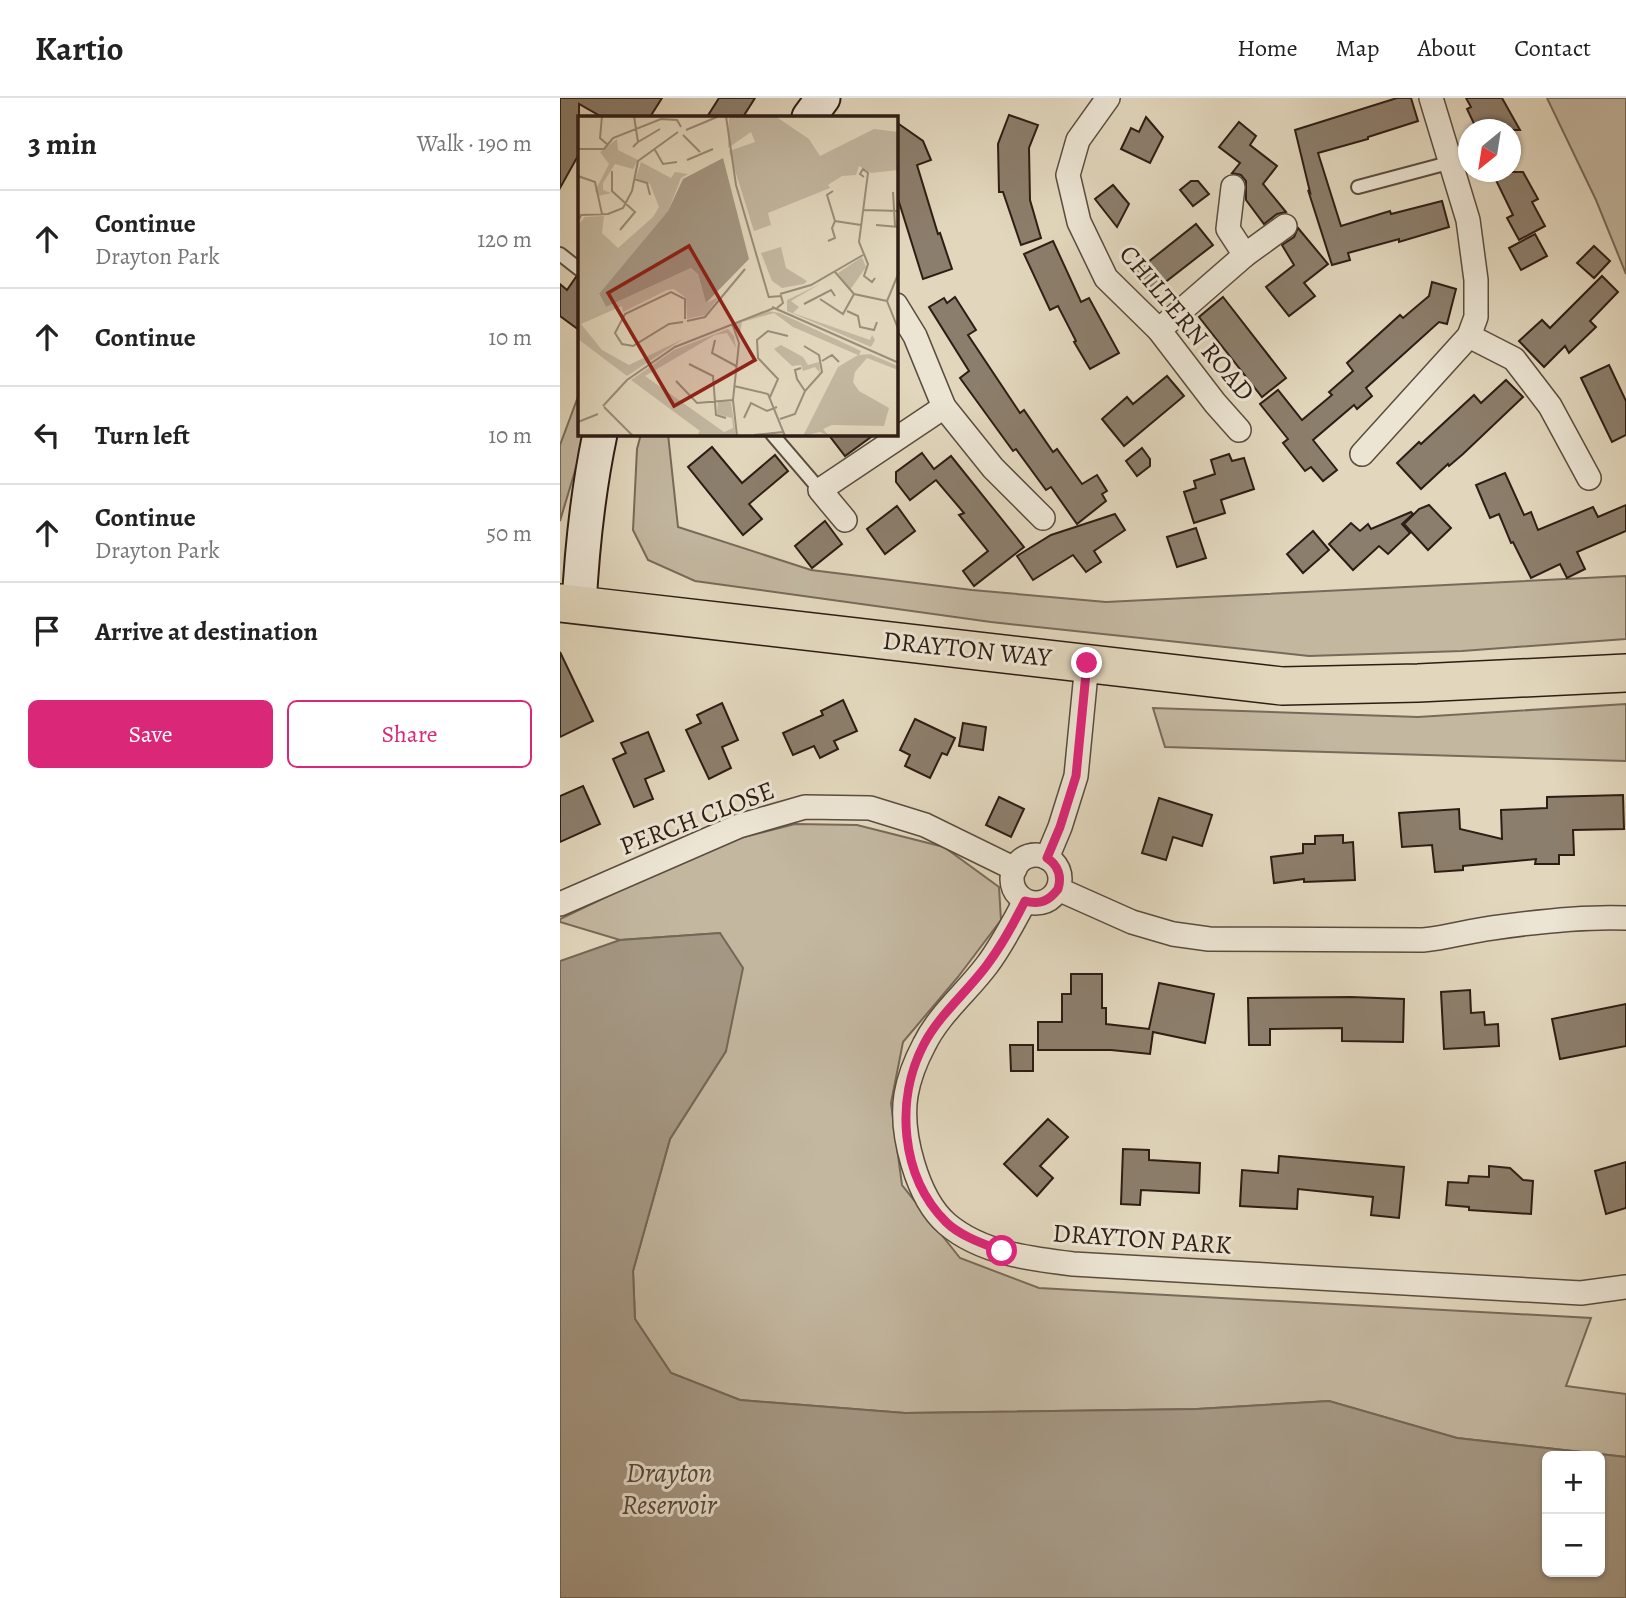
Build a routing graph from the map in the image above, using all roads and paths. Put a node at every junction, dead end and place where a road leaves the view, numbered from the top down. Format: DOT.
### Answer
graph roads {
  1 [pos="823,98"];
  2 [pos="1108,98"];
  3 [pos="1431,98"];
  4 [pos="809,116"];
  5 [pos="1452,162"];
  6 [pos="1233,187"];
  7 [pos="1358,187"];
  8 [pos="1285,226"];
  9 [pos="560,254"];
  10 [pos="1244,255"];
  11 [pos="578,268"];
  12 [pos="898,308"];
  13 [pos="1160,330"];
  14 [pos="1469,336"];
  15 [pos="944,407"];
  16 [pos="1239,430"];
  17 [pos="600,436"];
  18 [pos="774,436"];
  19 [pos="1362,454"];
  20 [pos="1589,478"];
  21 [pos="820,490"];
  22 [pos="1044,518"];
  23 [pos="845,520"];
  24 [pos="570,605"];
  25 [pos="1087,663"];
  26 [pos="1626,673"];
  27 [pos="1047,858"];
  28 [pos="1014,869"];
  29 [pos="1058,889"];
  30 [pos="1025,901"];
  31 [pos="560,904"];
  32 [pos="1626,918"];
  33 [pos="1626,1287"];
  1 -- 4 [label="street"];
  2 -- 13 [label="street, CHILTERN ROAD"];
  3 -- 5 [label="street"];
  5 -- 7 [label="lane"];
  5 -- 14 [label="street"];
  6 -- 10 [label="street"];
  8 -- 10 [label="street"];
  9 -- 11 [label="lane"];
  10 -- 13 [label="street"];
  12 -- 15 [label="street"];
  13 -- 16 [label="street, CHILTERN ROAD"];
  14 -- 19 [label="street"];
  14 -- 20 [label="street"];
  15 -- 21 [label="street"];
  15 -- 22 [label="street"];
  17 -- 24 [label="street"];
  18 -- 21 [label="lane"];
  21 -- 23 [label="street"];
  24 -- 25 [label="main road, DRAYTON WAY"];
  25 -- 26 [label="main road, DRAYTON WAY"];
  25 -- 27 [label="street"];
  27 -- 28 [label="street"];
  27 -- 29 [label="street"];
  28 -- 30 [label="street"];
  28 -- 31 [label="street, PERCH CLOSE"];
  29 -- 30 [label="street"];
  29 -- 32 [label="street"];
  30 -- 33 [label="street, DRAYTON PARK"];
}
